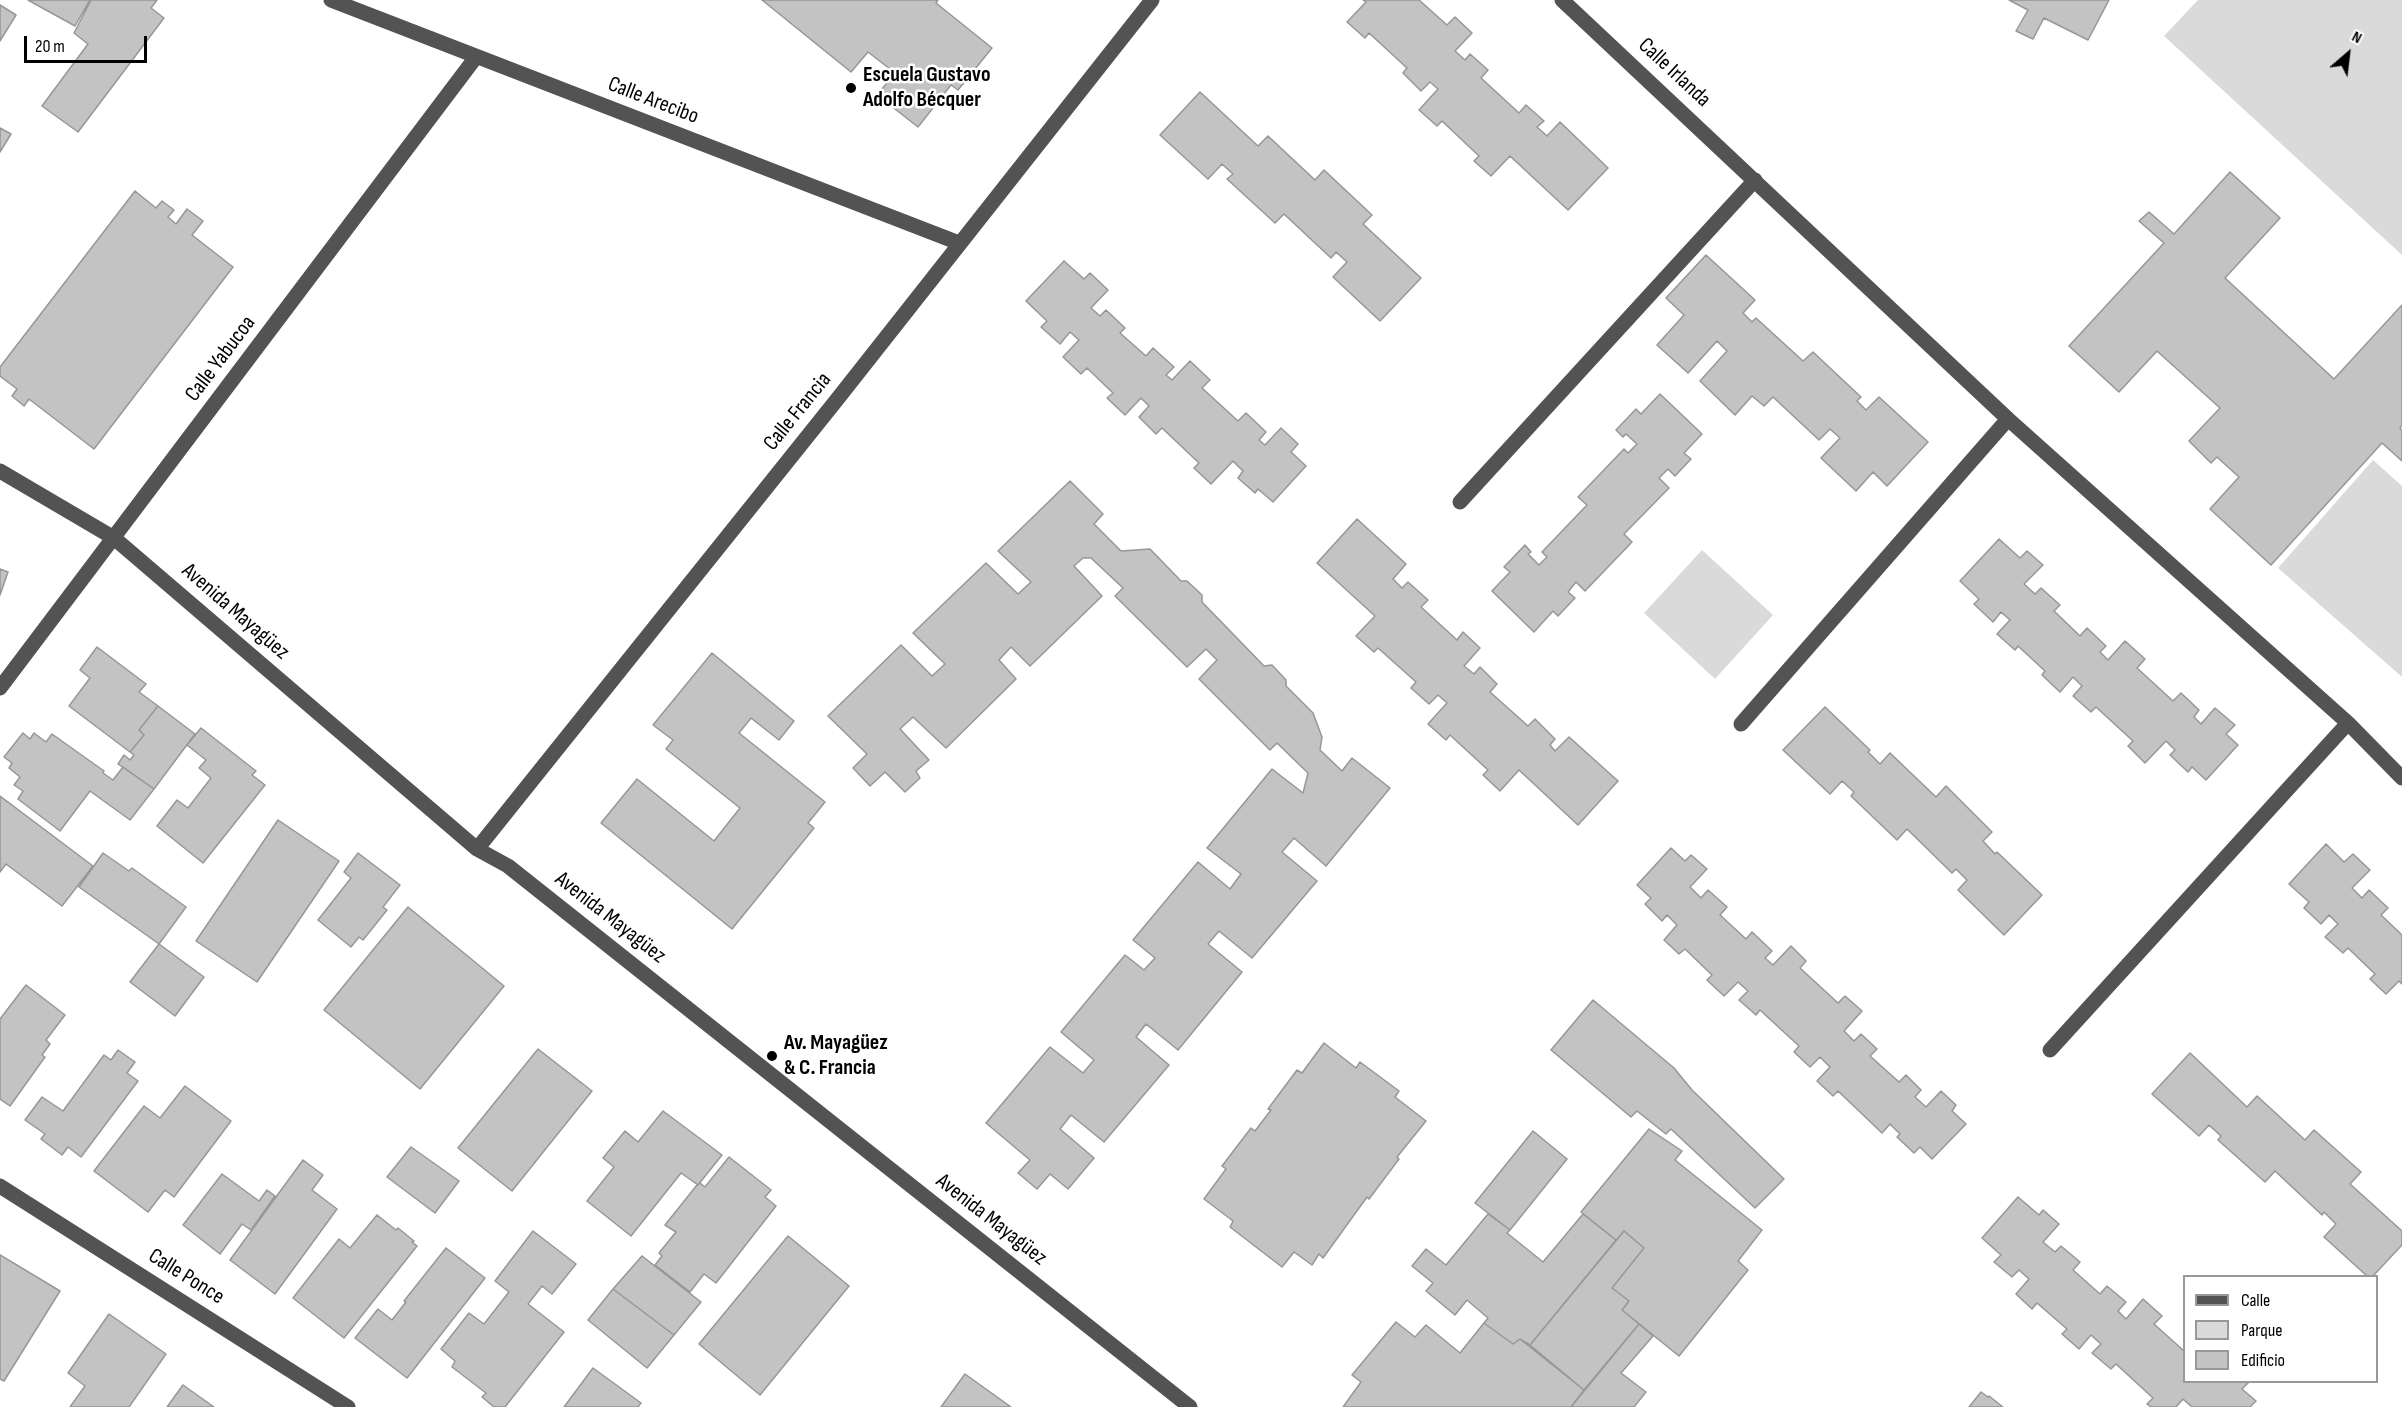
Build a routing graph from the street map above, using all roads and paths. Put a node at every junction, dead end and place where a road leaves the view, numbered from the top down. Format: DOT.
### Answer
graph roads {
  1 [pos="331,0"];
  2 [pos="1152,0"];
  3 [pos="1562,0"];
  4 [pos="477,57"];
  5 [pos="1755,180"];
  6 [pos="959,243"];
  7 [pos="2008,418"];
  8 [pos="0,471"];
  9 [pos="1460,502"];
  10 [pos="114,538"];
  11 [pos="0,688"];
  12 [pos="2348,723"];
  13 [pos="1740,724"];
  14 [pos="2402,778"];
  15 [pos="477,849"];
  16 [pos="2050,1050"];
  17 [pos="0,1186"];
  18 [pos="348,1407"];
  19 [pos="1190,1407"];
  1 -- 4 [label="street, Calle Arecibo"];
  2 -- 6 [label="street, Calle Francia"];
  3 -- 5 [label="street, Calle Irlanda"];
  4 -- 6 [label="street, Calle Arecibo"];
  4 -- 10 [label="street, Calle Yabucoa"];
  5 -- 7 [label="street, Calle Irlanda"];
  5 -- 9 [label="street"];
  6 -- 15 [label="street, Calle Francia"];
  7 -- 12 [label="street, Calle Irlanda"];
  7 -- 13 [label="street"];
  8 -- 10 [label="street, Avenida Mayagüez"];
  10 -- 11 [label="street, Calle Yabucoa"];
  10 -- 15 [label="street, Avenida Mayagüez"];
  12 -- 14 [label="street, Calle Irlanda"];
  12 -- 16 [label="street"];
  15 -- 19 [label="street, Avenida Mayagüez"];
  17 -- 18 [label="street, Calle Ponce"];
}
